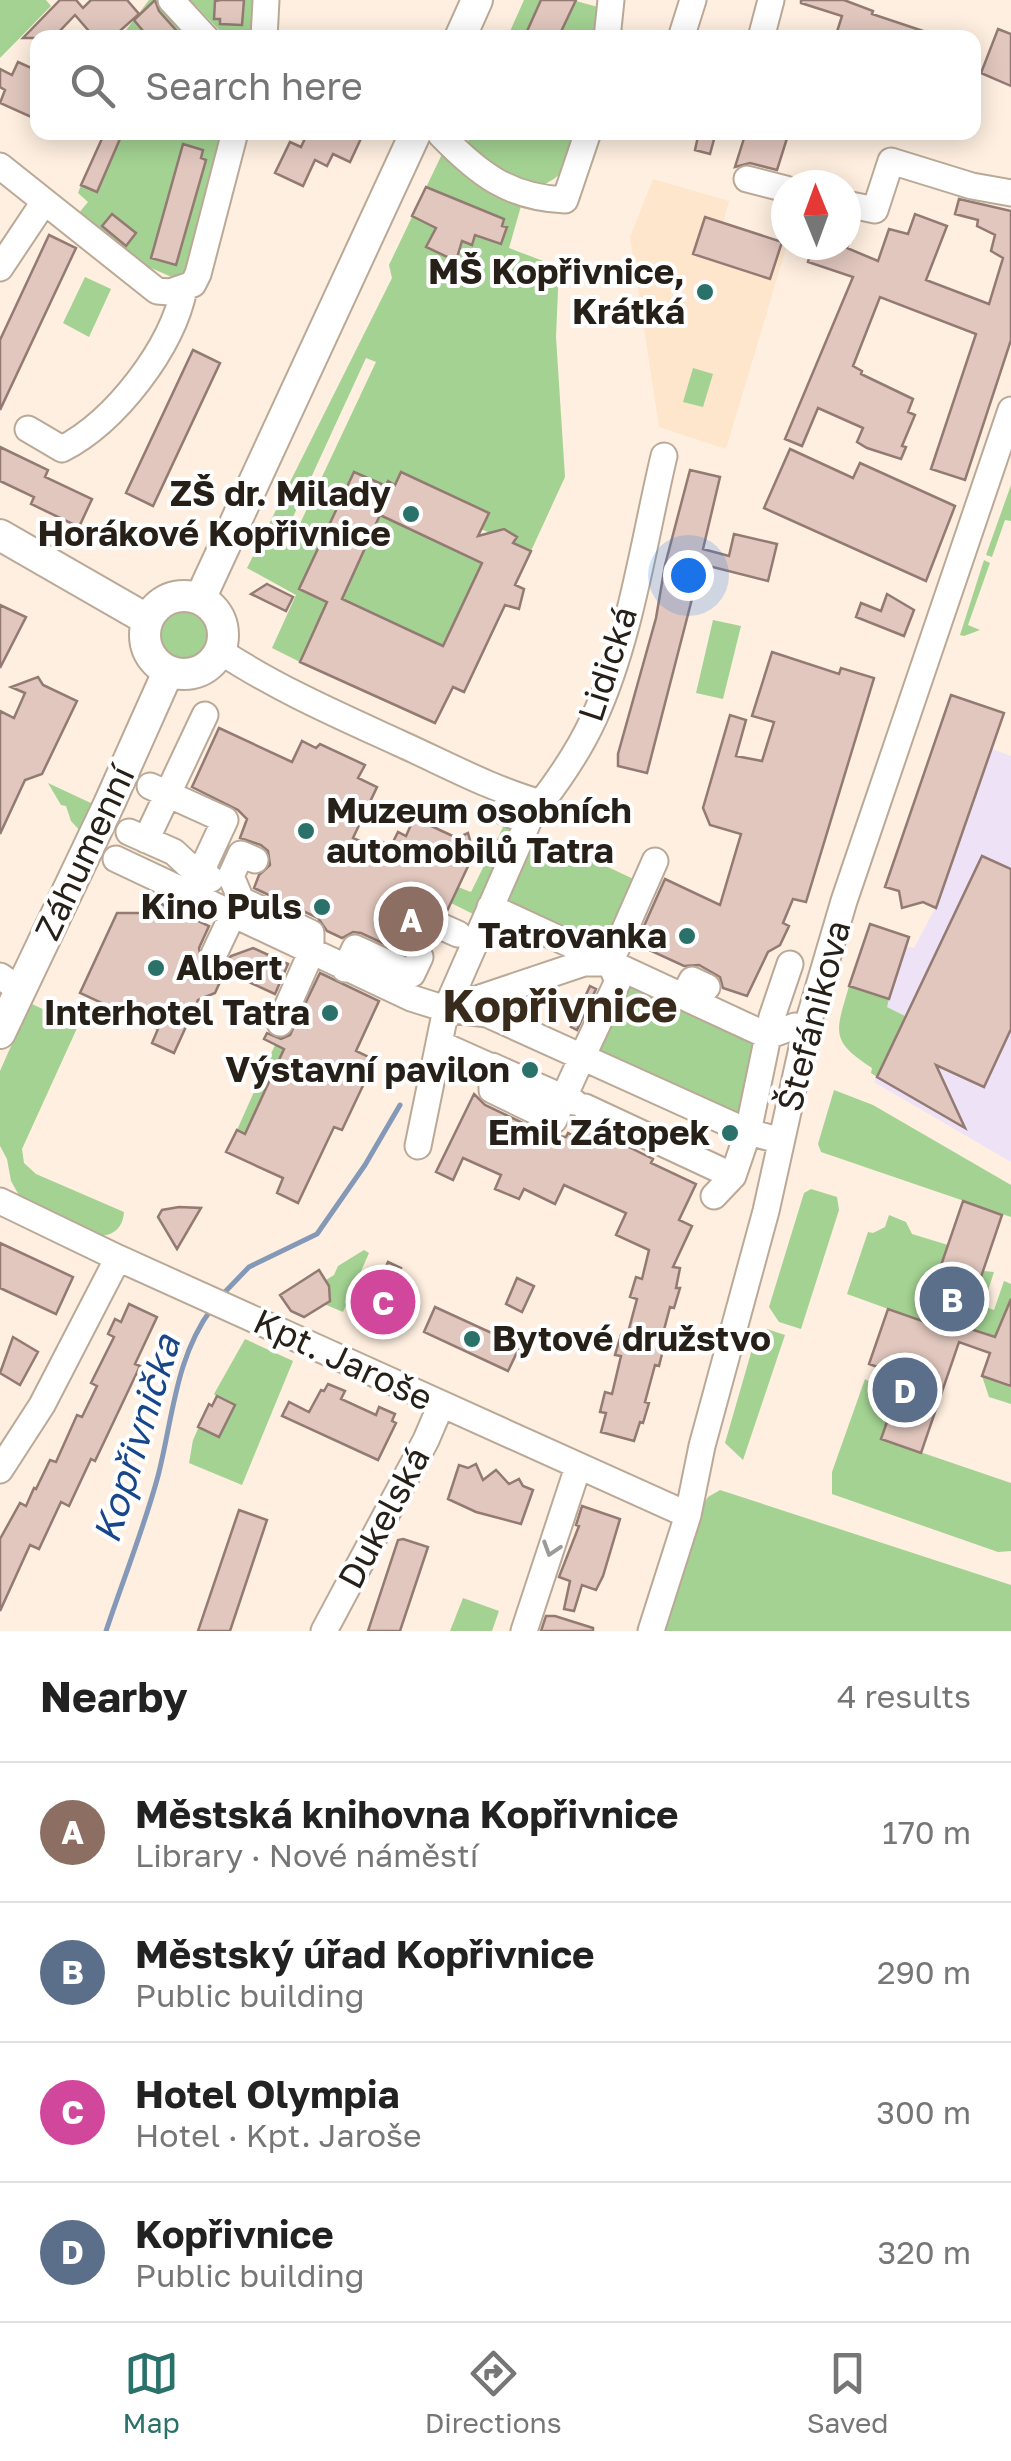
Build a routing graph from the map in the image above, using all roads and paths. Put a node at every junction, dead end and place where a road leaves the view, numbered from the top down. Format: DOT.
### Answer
graph roads {
  1 [pos="171,0"];
  2 [pos="266,0"];
  3 [pos="477,0"];
  4 [pos="611,0"];
  5 [pos="693,0"];
  6 [pos="771,0"];
  7 [pos="199,30"];
  8 [pos="264,30"];
  9 [pos="464,30"];
  10 [pos="608,30"];
  11 [pos="684,30"];
  12 [pos="763,30"];
  13 [pos="233,140"];
  14 [pos="425,140"];
  15 [pos="436,140"];
  16 [pos="585,140"];
  17 [pos="0,166"];
  18 [pos="747,179"];
  19 [pos="771,186"];
  20 [pos="1011,193"];
  21 [pos="44,202"];
  22 [pos="861,207"];
  23 [pos="0,268"];
  24 [pos="184,289"];
  25 [pos="1011,410"];
  26 [pos="28,429"];
  27 [pos="664,456"];
  28 [pos="0,536"];
  29 [pos="200,599"];
  30 [pos="148,620"];
  31 [pos="220,651"];
  32 [pos="168,672"];
  33 [pos="205,715"];
  34 [pos="159,790"];
  35 [pos="503,811"];
  36 [pos="116,859"];
  37 [pos="255,860"];
  38 [pos="656,861"];
  39 [pos="214,882"];
  40 [pos="490,907"];
  41 [pos="233,914"];
  42 [pos="321,948"];
  43 [pos="214,954"];
  44 [pos="610,963"];
  45 [pos="790,964"];
  46 [pos="428,975"];
  47 [pos="10,983"];
  48 [pos="707,987"];
  49 [pos="683,997"];
  50 [pos="446,1009"];
  51 [pos="767,1022"];
  52 [pos="280,1023"];
  53 [pos="0,1032"];
  54 [pos="440,1044"];
  55 [pos="582,1057"];
  56 [pos="488,1064"];
  57 [pos="662,1094"];
  58 [pos="644,1135"];
  59 [pos="759,1135"];
  60 [pos="418,1146"];
  61 [pos="734,1176"];
  62 [pos="714,1196"];
  63 [pos="0,1201"];
  64 [pos="118,1258"];
  65 [pos="441,1404"];
  66 [pos="578,1466"];
  67 [pos="0,1470"];
  68 [pos="688,1515"];
  69 [pos="324,1631"];
  70 [pos="524,1631"];
  71 [pos="650,1631"];
  1 -- 7 [label="street"];
  2 -- 8 [label="street"];
  3 -- 9 [label="main road"];
  4 -- 10 [label="street"];
  5 -- 11 [label="street"];
  6 -- 12 [label="street"];
  13 -- 24 [label="street"];
  14 -- 29 [label="main road"];
  15 -- 16 [label="street"];
  17 -- 21 [label="street"];
  18 -- 19 [label="street"];
  20 -- 22 [label="street"];
  21 -- 23 [label="street"];
  21 -- 24 [label="street"];
  24 -- 26 [label="street"];
  25 -- 68 [label="street, Štefánikova"];
  27 -- 31 [label="street, Lidická"];
  28 -- 30 [label="main road"];
  29 -- 30 [label="main road"];
  29 -- 31 [label="main road"];
  30 -- 32 [label="main road"];
  31 -- 32 [label="main road"];
  32 -- 47 [label="main road, Záhumenní"];
  33 -- 34 [label="street, Záhumenní"];
  34 -- 39 [label="street, Záhumenní"];
  34 -- 39 [label="street, Záhumenní"];
  35 -- 40 [label="street"];
  36 -- 39 [label="street, Záhumenní"];
  37 -- 39 [label="street"];
  38 -- 44 [label="street"];
  39 -- 41 [label="street, Záhumenní"];
  39 -- 42 [label="street, Záhumenní"];
  40 -- 44 [label="street"];
  40 -- 46 [label="street"];
  41 -- 42 [label="street, Záhumenní"];
  41 -- 43 [label="street"];
  42 -- 46 [label="street, Záhumenní"];
  42 -- 52 [label="street"];
  44 -- 49 [label="street"];
  44 -- 50 [label="street"];
  44 -- 55 [label="street"];
  45 -- 51 [label="street"];
  46 -- 50 [label="street, Záhumenní"];
  46 -- 50 [label="street"];
  47 -- 53 [label="main road, Záhumenní"];
  48 -- 49 [label="street"];
  49 -- 51 [label="street"];
  50 -- 54 [label="street"];
  50 -- 55 [label="street, Záhumenní"];
  51 -- 59 [label="street"];
  54 -- 56 [label="street"];
  54 -- 60 [label="street"];
  55 -- 57 [label="street, Záhumenní"];
  55 -- 58 [label="street"];
  57 -- 58 [label="street"];
  57 -- 59 [label="street, Záhumenní"];
  58 -- 61 [label="street"];
  59 -- 61 [label="street"];
  61 -- 62 [label="street"];
  63 -- 64 [label="street, Kpt. Jaroše"];
  64 -- 65 [label="street, Kpt. Jaroše"];
  64 -- 67 [label="street"];
  65 -- 66 [label="street, Kpt. Jaroše"];
  65 -- 69 [label="street, Dukelská"];
  66 -- 68 [label="street, Kpt. Jaroše"];
  66 -- 70 [label="street, one-way"];
  68 -- 71 [label="street, Štefánikova"];
}
